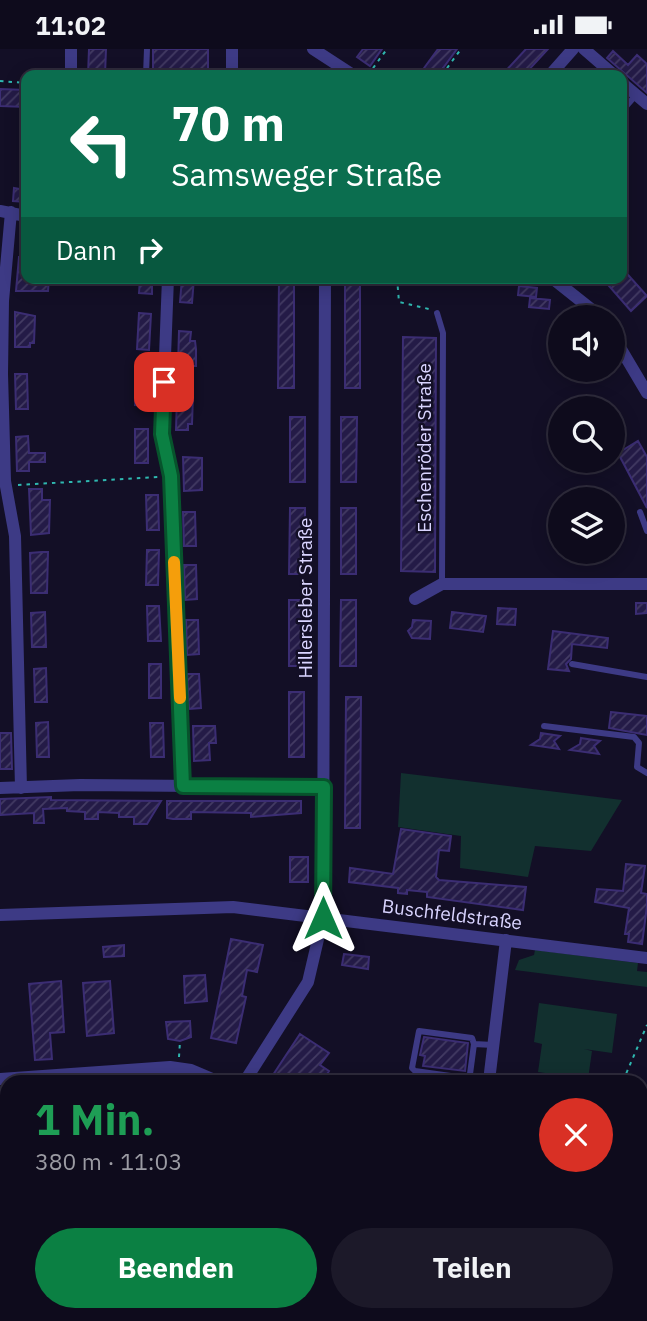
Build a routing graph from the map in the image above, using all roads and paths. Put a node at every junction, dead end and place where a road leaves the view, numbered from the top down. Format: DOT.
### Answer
graph roads {
  1 [pos="71,49"];
  2 [pos="147,49"];
  3 [pos="232,49"];
  4 [pos="313,49"];
  5 [pos="387,49"];
  6 [pos="461,49"];
  7 [pos="573,49"];
  8 [pos="584,49"];
  9 [pos="71,70"];
  10 [pos="146,70"];
  11 [pos="232,70"];
  12 [pos="345,70"];
  13 [pos="372,70"];
  14 [pos="446,70"];
  15 [pos="554,70"];
  16 [pos="608,70"];
  17 [pos="0,81"];
  18 [pos="21,83"];
  19 [pos="627,87"];
  20 [pos="636,95"];
  21 [pos="647,104"];
  22 [pos="627,105"];
  23 [pos="6,212"];
  24 [pos="168,284"];
  25 [pos="326,284"];
  26 [pos="398,284"];
  27 [pos="560,284"];
  28 [pos="586,305"];
  29 [pos="437,313"];
  30 [pos="625,356"];
  31 [pos="647,393"];
  32 [pos="171,476"];
  33 [pos="6,485"];
  34 [pos="640,512"];
  35 [pos="647,531"];
  36 [pos="442,584"];
  37 [pos="647,585"];
  38 [pos="415,599"];
  39 [pos="572,664"];
  40 [pos="647,677"];
  41 [pos="544,726"];
  42 [pos="647,773"];
  43 [pos="183,786"];
  44 [pos="324,787"];
  45 [pos="0,788"];
  46 [pos="21,788"];
  47 [pos="0,915"];
  48 [pos="323,918"];
  49 [pos="506,940"];
  50 [pos="647,958"];
  51 [pos="647,1024"];
  52 [pos="180,1041"];
  53 [pos="474,1044"];
  54 [pos="493,1045"];
  55 [pos="178,1067"];
  56 [pos="59,1075"];
  57 [pos="200,1075"];
  58 [pos="249,1075"];
  59 [pos="444,1075"];
  60 [pos="469,1075"];
  61 [pos="490,1075"];
  62 [pos="626,1075"];
  1 -- 9 [label="street"];
  2 -- 10 [label="lane"];
  3 -- 11 [label="street"];
  4 -- 12 [label="street"];
  5 -- 13 [label="path"];
  6 -- 14 [label="path"];
  7 -- 15 [label="street"];
  8 -- 16 [label="street"];
  17 -- 18 [label="path"];
  19 -- 20 [label="street"];
  20 -- 21 [label="street"];
  20 -- 22 [label="lane"];
  23 -- 33 [label="street"];
  24 -- 32 [label="street"];
  25 -- 44 [label="street, Hillersleber Straße"];
  26 -- 29 [label="path"];
  27 -- 28 [label="street"];
  29 -- 36 [label="lane, Eschenröder Straße"];
  30 -- 31 [label="street"];
  32 -- 33 [label="path"];
  32 -- 43 [label="street"];
  33 -- 46 [label="street"];
  34 -- 35 [label="lane"];
  36 -- 37 [label="street"];
  36 -- 38 [label="street"];
  39 -- 40 [label="lane"];
  41 -- 42 [label="lane"];
  43 -- 44 [label="street"];
  43 -- 46 [label="street"];
  44 -- 48 [label="street, Hillersleber Straße"];
  45 -- 46 [label="street"];
  47 -- 48 [label="street, Buschfeldstraße"];
  48 -- 49 [label="street, Buschfeldstraße"];
  48 -- 58 [label="street, Hillersleber Straße"];
  49 -- 50 [label="street, Buschfeldstraße"];
  49 -- 54 [label="street"];
  51 -- 62 [label="path"];
  52 -- 55 [label="path"];
  53 -- 54 [label="lane"];
  53 -- 59 [label="lane"];
  53 -- 60 [label="lane"];
  54 -- 61 [label="street"];
  55 -- 56 [label="street"];
  55 -- 57 [label="street"];
}
